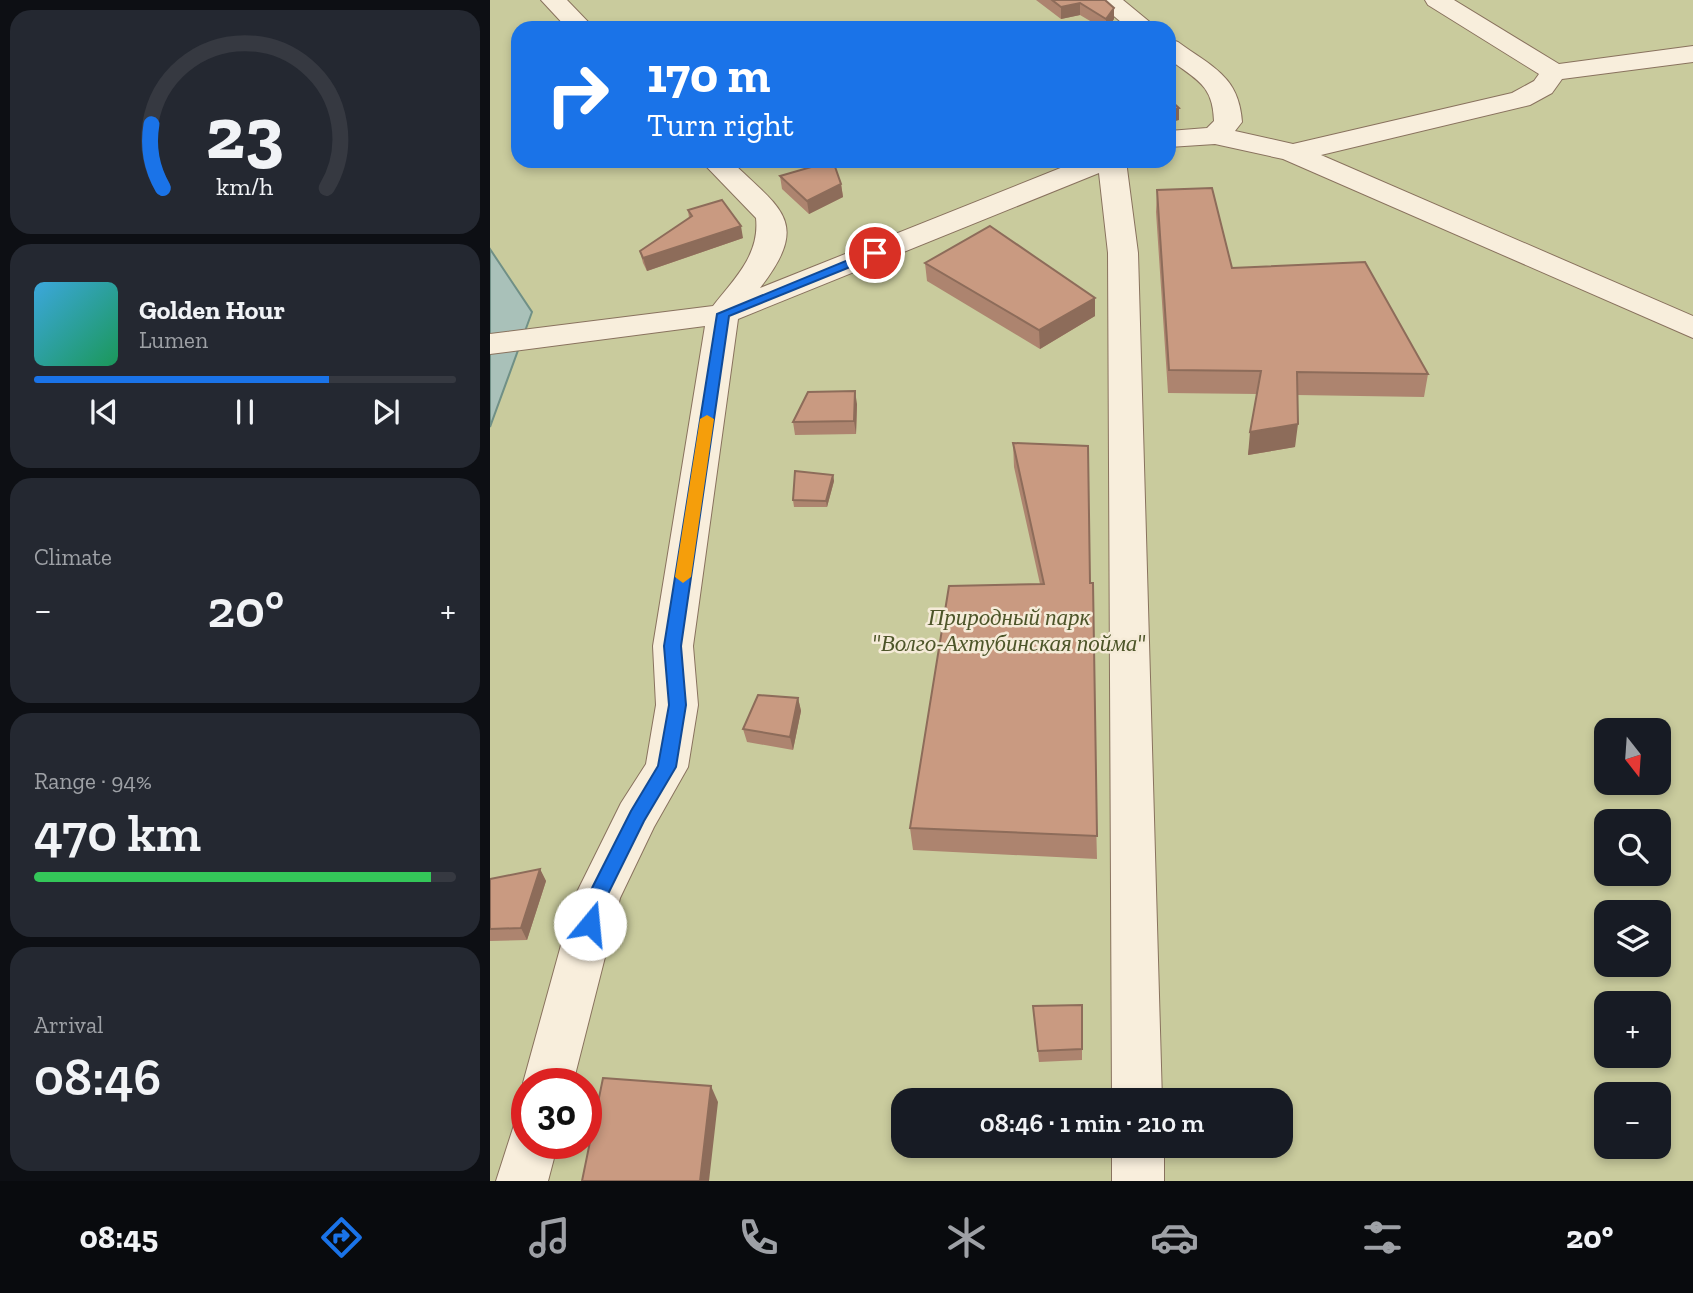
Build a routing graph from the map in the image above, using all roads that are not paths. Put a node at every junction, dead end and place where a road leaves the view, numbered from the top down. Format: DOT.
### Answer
graph roads {
  1 [pos="553,0"];
  2 [pos="1107,0"];
  3 [pos="1437,0"];
  4 [pos="574,21"];
  5 [pos="1135,21"];
  6 [pos="1176,52"];
  7 [pos="1693,54"];
  8 [pos="1554,72"];
  9 [pos="1215,136"];
  10 [pos="1176,139"];
  11 [pos="1293,153"];
  12 [pos="722,168"];
  13 [pos="1086,168"];
  14 [pos="1113,168"];
  15 [pos="723,314"];
  16 [pos="1693,328"];
  17 [pos="490,344"];
  18 [pos="552,1068"];
  19 [pos="1137,1088"];
  20 [pos="1138,1158"];
  21 [pos="528,1159"];
  22 [pos="522,1181"];
  23 [pos="1138,1181"];
  1 -- 4 [label="street"];
  2 -- 5 [label="street"];
  3 -- 8 [label="street"];
  6 -- 9 [label="street"];
  7 -- 8 [label="street"];
  8 -- 11 [label="street"];
  9 -- 10 [label="street"];
  9 -- 11 [label="street"];
  11 -- 16 [label="street"];
  12 -- 15 [label="street"];
  13 -- 15 [label="street"];
  14 -- 19 [label="street"];
  15 -- 17 [label="street"];
  15 -- 18 [label="street"];
  20 -- 23 [label="street"];
  21 -- 22 [label="street"];
}
